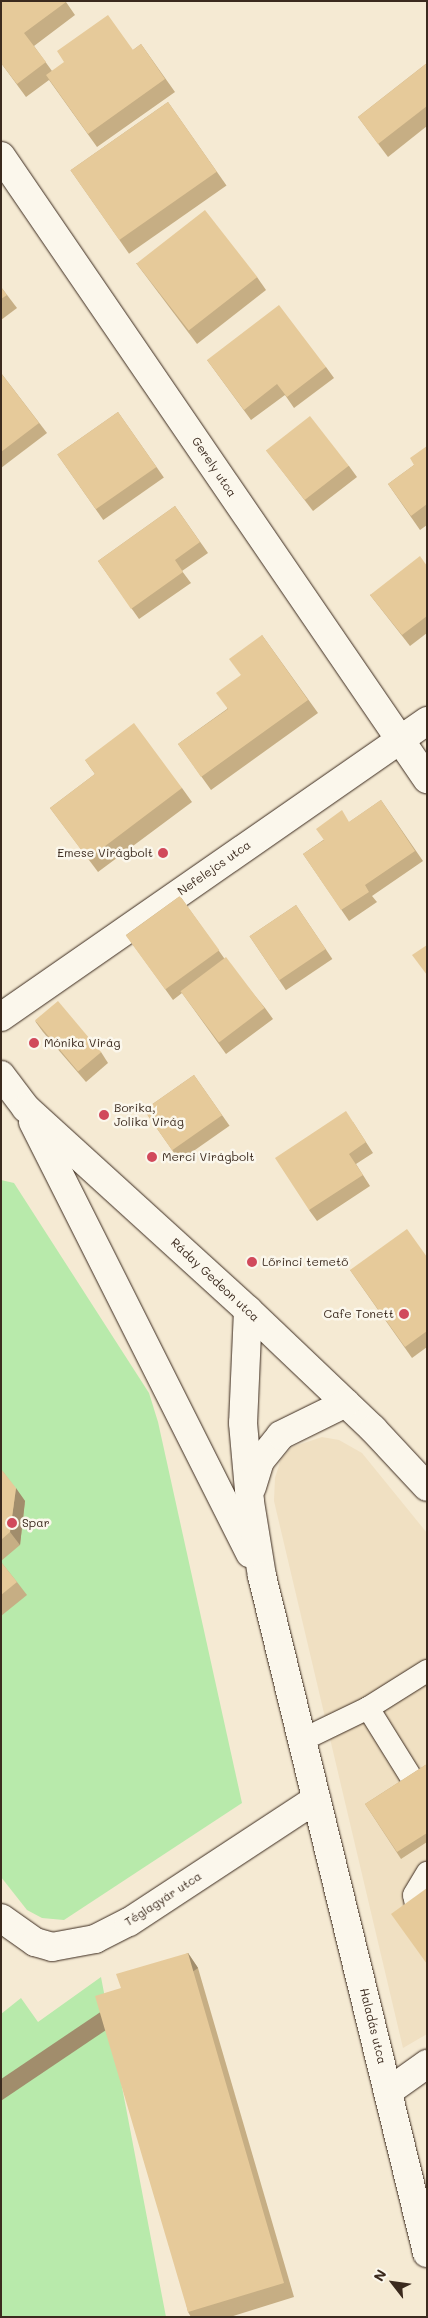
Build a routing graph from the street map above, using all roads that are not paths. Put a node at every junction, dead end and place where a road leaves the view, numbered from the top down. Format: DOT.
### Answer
graph roads {
  1 [pos="1,156"];
  2 [pos="427,721"];
  3 [pos="400,738"];
  4 [pos="427,780"];
  5 [pos="1,1017"];
  6 [pos="1,1075"];
  7 [pos="26,1108"];
  8 [pos="248,1310"];
  9 [pos="346,1403"];
  10 [pos="427,1487"];
  11 [pos="250,1502"];
  12 [pos="262,1576"];
  13 [pos="427,1671"];
  14 [pos="368,1708"];
  15 [pos="300,1741"];
  16 [pos="416,1785"];
  17 [pos="316,1800"];
  18 [pos="427,1873"];
  19 [pos="418,1915"];
  20 [pos="1,1918"];
  21 [pos="427,2064"];
  22 [pos="389,2092"];
  23 [pos="427,2253"];
  1 -- 3 [label="main road, Gerely utca"];
  2 -- 3 [label="main road, Nefelejcs utca"];
  3 -- 4 [label="main road, Gerely utca"];
  3 -- 5 [label="main road, Nefelejcs utca"];
  6 -- 7 [label="main road, Ráday Gedeon utca"];
  7 -- 8 [label="main road, Ráday Gedeon utca"];
  7 -- 12 [label="main road"];
  8 -- 9 [label="main road, Ráday Gedeon utca"];
  8 -- 11 [label="main road"];
  9 -- 10 [label="main road, Ráday Gedeon utca"];
  9 -- 11 [label="main road"];
  11 -- 12 [label="main road"];
  12 -- 15 [label="main road, Haladás utca"];
  13 -- 14 [label="lane"];
  14 -- 15 [label="lane"];
  14 -- 16 [label="lane"];
  15 -- 17 [label="main road, Haladás utca"];
  17 -- 20 [label="main road, Téglagyár utca"];
  17 -- 22 [label="main road, Haladás utca"];
  18 -- 19 [label="lane"];
  21 -- 22 [label="main road"];
  22 -- 23 [label="main road, Haladás utca"];
}
